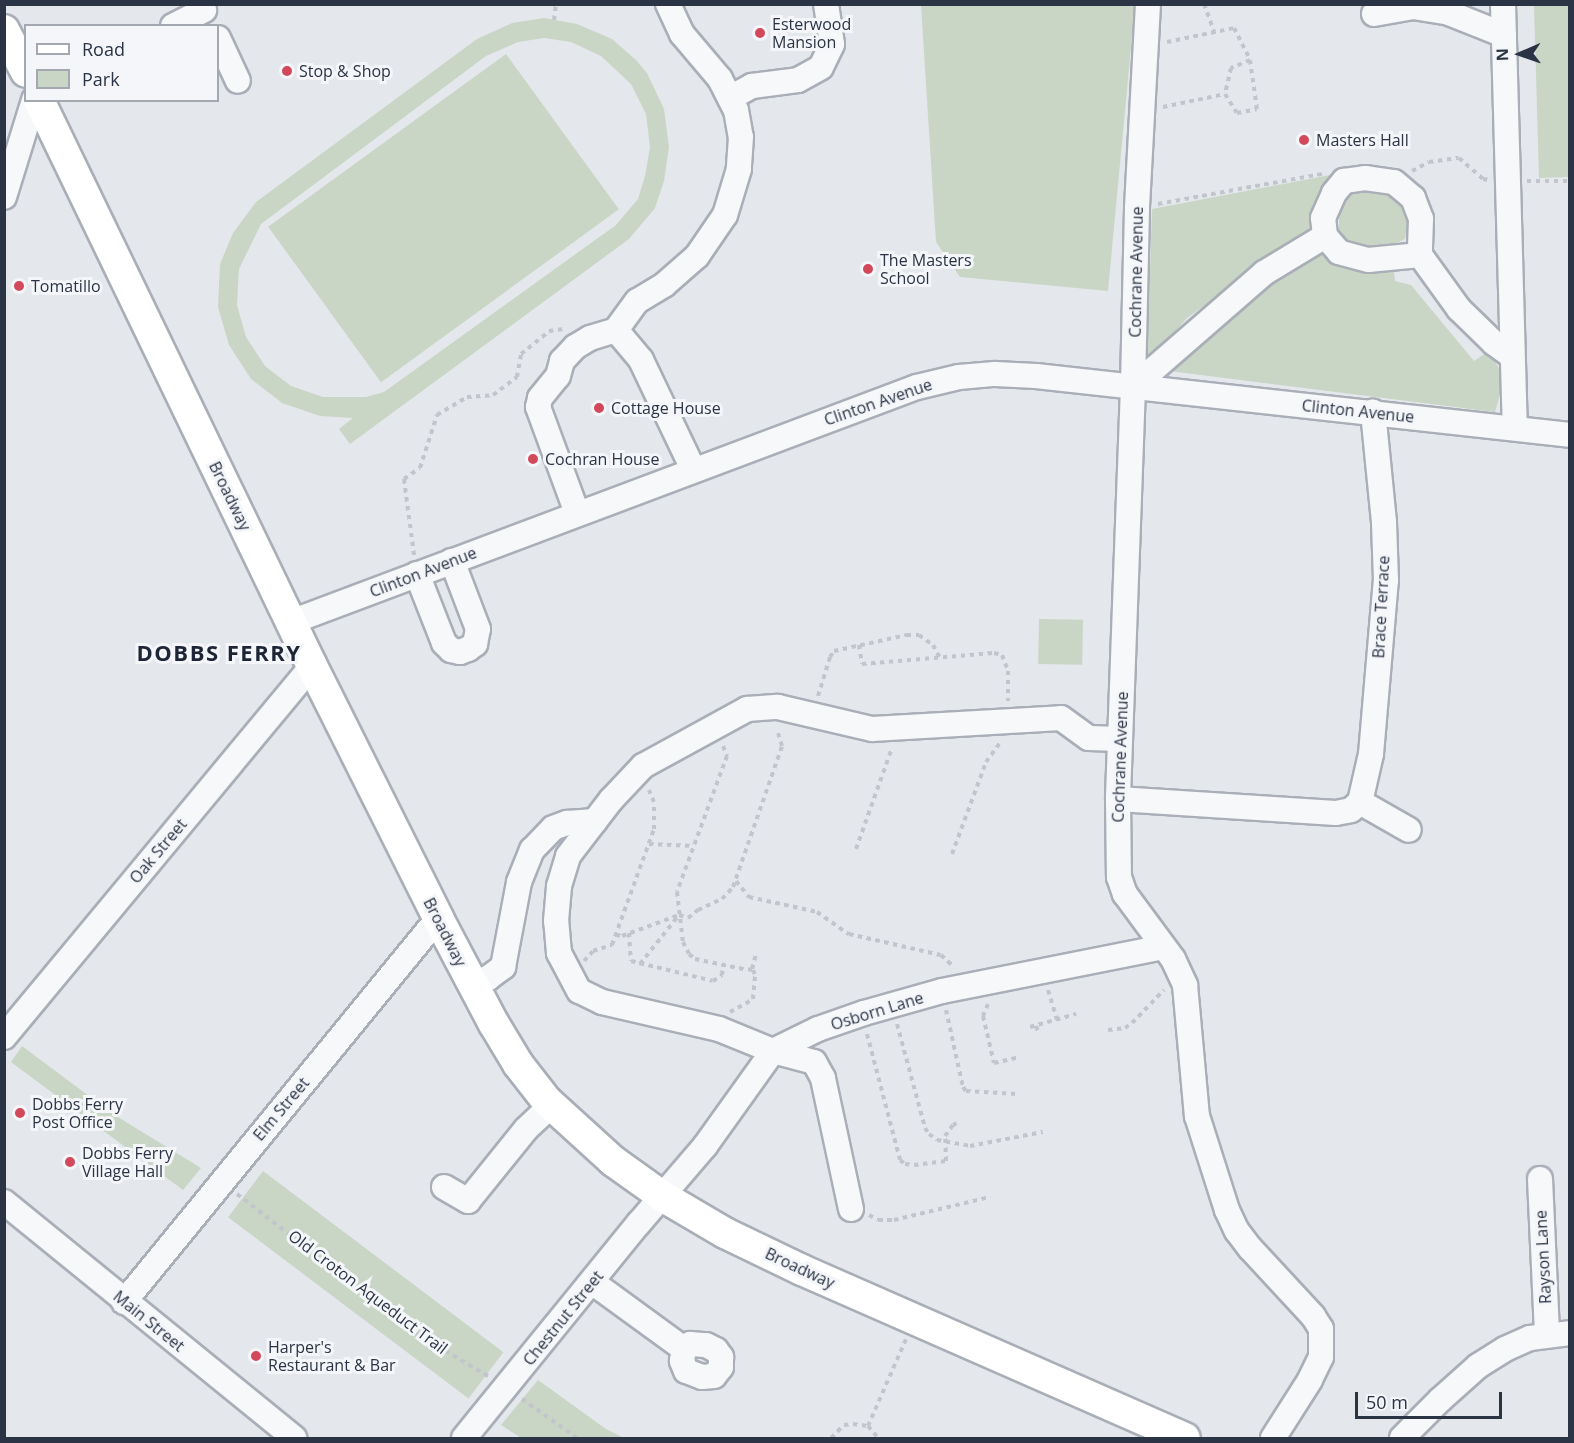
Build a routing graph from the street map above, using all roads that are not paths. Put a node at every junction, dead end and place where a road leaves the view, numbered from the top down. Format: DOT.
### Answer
graph roads {
  1 [pos="668,4"];
  2 [pos="826,4"];
  3 [pos="1148,4"];
  4 [pos="1503,4"];
  5 [pos="205,13"];
  6 [pos="1374,14"];
  7 [pos="177,24"];
  8 [pos="1504,35"];
  9 [pos="219,40"];
  10 [pos="7,41"];
  11 [pos="24,69"];
  12 [pos="238,81"];
  13 [pos="730,98"];
  14 [pos="33,102"];
  15 [pos="40,102"];
  16 [pos="4,197"];
  17 [pos="1325,236"];
  18 [pos="1419,255"];
  19 [pos="616,330"];
  20 [pos="1512,356"];
  21 [pos="1133,387"];
  22 [pos="1372,412"];
  23 [pos="1515,428"];
  24 [pos="1569,435"];
  25 [pos="693,469"];
  26 [pos="577,513"];
  27 [pos="452,561"];
  28 [pos="417,574"];
  29 [pos="291,622"];
  30 [pos="312,666"];
  31 [pos="1120,739"];
  32 [pos="1118,799"];
  33 [pos="1360,802"];
  34 [pos="595,821"];
  35 [pos="1409,830"];
  36 [pos="438,918"];
  37 [pos="1164,947"];
  38 [pos="472,983"];
  39 [pos="4,1037"];
  40 [pos="773,1051"];
  41 [pos="552,1105"];
  42 [pos="1540,1179"];
  43 [pos="444,1187"];
  44 [pos="662,1196"];
  45 [pos="4,1202"];
  46 [pos="851,1209"];
  47 [pos="592,1282"];
  48 [pos="124,1302"];
  49 [pos="1558,1334"];
  50 [pos="684,1349"];
  51 [pos="294,1438"];
  52 [pos="464,1438"];
  53 [pos="1185,1438"];
  54 [pos="1273,1438"];
  55 [pos="1402,1438"];
  1 -- 13 [label="street"];
  2 -- 13 [label="street"];
  3 -- 21 [label="street, Cochrane Avenue"];
  4 -- 8 [label="street"];
  5 -- 7 [label="street"];
  6 -- 8 [label="street"];
  8 -- 20 [label="street"];
  9 -- 12 [label="street"];
  10 -- 11 [label="main road"];
  13 -- 19 [label="street"];
  14 -- 16 [label="street"];
  15 -- 29 [label="main road, Broadway"];
  17 -- 18 [label="street"];
  17 -- 18 [label="street"];
  17 -- 21 [label="street"];
  18 -- 20 [label="street"];
  19 -- 25 [label="street"];
  19 -- 26 [label="street"];
  20 -- 23 [label="street"];
  21 -- 22 [label="street, Clinton Avenue"];
  21 -- 25 [label="street, Clinton Avenue"];
  21 -- 31 [label="street, Cochrane Avenue"];
  22 -- 23 [label="street, Clinton Avenue"];
  22 -- 33 [label="street, Brace Terrace"];
  23 -- 24 [label="street, Clinton Avenue"];
  25 -- 26 [label="street, Clinton Avenue"];
  26 -- 27 [label="street, Clinton Avenue"];
  27 -- 28 [label="street, Clinton Avenue"];
  27 -- 28 [label="street"];
  28 -- 29 [label="street, Clinton Avenue"];
  29 -- 30 [label="main road, Broadway"];
  30 -- 36 [label="main road, Broadway"];
  30 -- 39 [label="street, Oak Street"];
  31 -- 32 [label="street, Cochrane Avenue"];
  31 -- 34 [label="street"];
  32 -- 33 [label="street"];
  32 -- 37 [label="street, Cochrane Avenue"];
  33 -- 35 [label="street"];
  34 -- 38 [label="street"];
  34 -- 40 [label="street"];
  36 -- 38 [label="main road, Broadway"];
  36 -- 48 [label="street, Elm Street"];
  37 -- 40 [label="street, Osborn Lane"];
  37 -- 54 [label="street, Cochrane Avenue"];
  38 -- 41 [label="main road, Broadway"];
  40 -- 44 [label="street, Osborn Lane"];
  40 -- 46 [label="street"];
  41 -- 43 [label="street"];
  41 -- 44 [label="main road, Broadway"];
  42 -- 49 [label="street, Rayson Lane"];
  44 -- 47 [label="street, Chestnut Street"];
  44 -- 53 [label="main road, Broadway"];
  45 -- 48 [label="street, Main Street"];
  47 -- 50 [label="street"];
  47 -- 52 [label="street, Chestnut Street"];
  48 -- 51 [label="street, Main Street"];
  49 -- 55 [label="street"];
}
